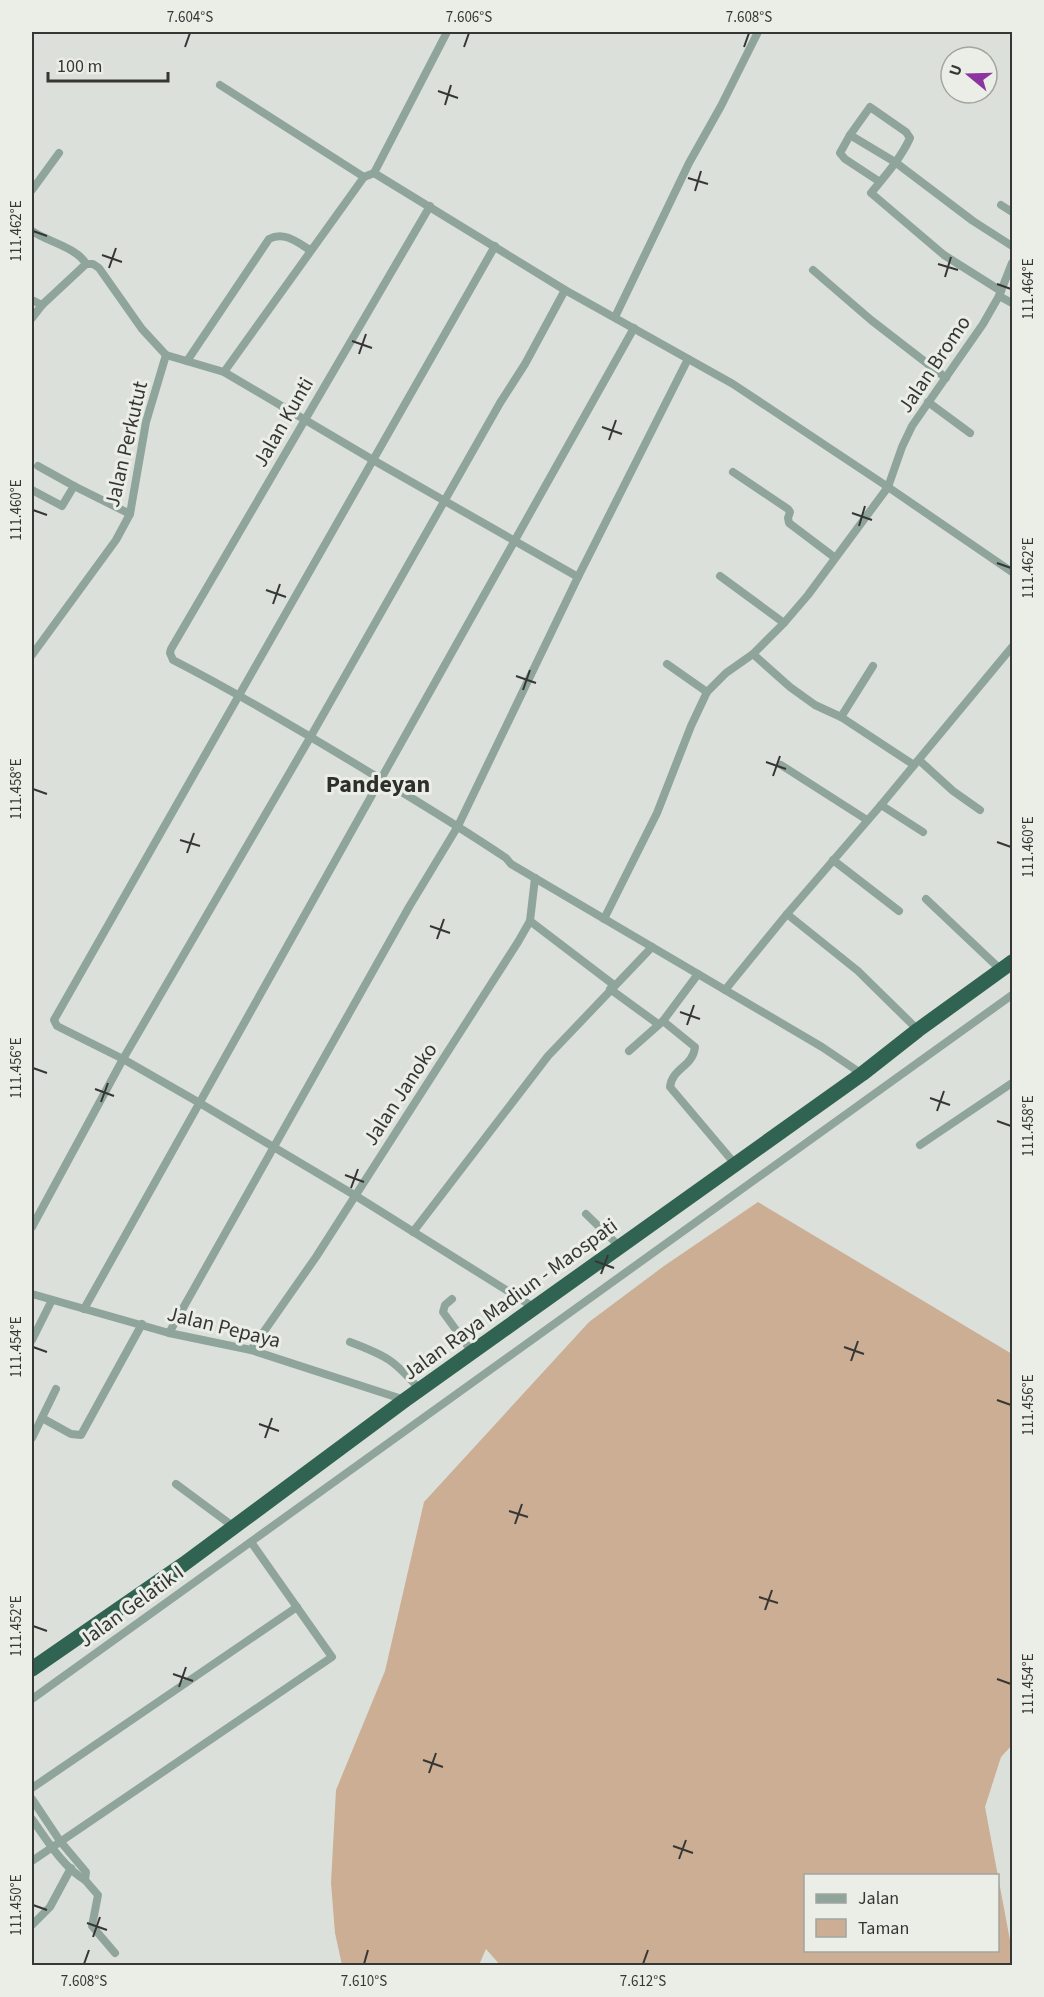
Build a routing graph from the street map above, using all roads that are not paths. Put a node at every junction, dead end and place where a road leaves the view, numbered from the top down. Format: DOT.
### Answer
graph roads {
  1 [pos="447,32"];
  2 [pos="758,32"];
  3 [pos="220,85"];
  4 [pos="849,135"];
  5 [pos="59,153"];
  6 [pos="895,162"];
  7 [pos="374,173"];
  8 [pos="364,177"];
  9 [pos="880,182"];
  10 [pos="32,190"];
  11 [pos="430,206"];
  12 [pos="1001,206"];
  13 [pos="1012,212"];
  14 [pos="32,231"];
  15 [pos="495,246"];
  16 [pos="1012,246"];
  17 [pos="310,250"];
  18 [pos="1012,263"];
  19 [pos="86,264"];
  20 [pos="813,270"];
  21 [pos="566,290"];
  22 [pos="1000,293"];
  23 [pos="32,300"];
  24 [pos="1012,303"];
  25 [pos="42,305"];
  26 [pos="615,317"];
  27 [pos="32,318"];
  28 [pos="634,328"];
  29 [pos="166,355"];
  30 [pos="688,359"];
  31 [pos="187,361"];
  32 [pos="225,372"];
  33 [pos="946,378"];
  34 [pos="928,402"];
  35 [pos="305,420"];
  36 [pos="970,433"];
  37 [pos="373,460"];
  38 [pos="38,466"];
  39 [pos="733,472"];
  40 [pos="74,486"];
  41 [pos="888,487"];
  42 [pos="32,490"];
  43 [pos="445,500"];
  44 [pos="130,514"];
  45 [pos="516,541"];
  46 [pos="834,557"];
  47 [pos="1012,572"];
  48 [pos="720,576"];
  49 [pos="578,577"];
  50 [pos="784,623"];
  51 [pos="1012,647"];
  52 [pos="753,654"];
  53 [pos="32,655"];
  54 [pos="667,664"];
  55 [pos="873,666"];
  56 [pos="707,692"];
  57 [pos="241,695"];
  58 [pos="841,717"];
  59 [pos="311,736"];
  60 [pos="917,762"];
  61 [pos="781,765"];
  62 [pos="380,779"];
  63 [pos="881,805"];
  64 [pos="980,810"];
  65 [pos="867,820"];
  66 [pos="458,826"];
  67 [pos="923,832"];
  68 [pos="832,860"];
  69 [pos="535,878"];
  70 [pos="926,899"];
  71 [pos="899,911"];
  72 [pos="788,914"];
  73 [pos="604,919"];
  74 [pos="530,921"];
  75 [pos="652,947"];
  76 [pos="1007,966"];
  77 [pos="698,974"];
  78 [pos="612,987"];
  79 [pos="724,990"];
  80 [pos="1012,995"];
  81 [pos="661,1023"];
  82 [pos="918,1030"];
  83 [pos="629,1051"];
  84 [pos="123,1059"];
  85 [pos="862,1074"];
  86 [pos="1012,1083"];
  87 [pos="198,1102"];
  88 [pos="920,1145"];
  89 [pos="274,1148"];
  90 [pos="735,1164"];
  91 [pos="356,1196"];
  92 [pos="586,1214"];
  93 [pos="32,1227"];
  94 [pos="413,1232"];
  95 [pos="620,1247"];
  96 [pos="32,1294"];
  97 [pos="452,1299"];
  98 [pos="52,1300"];
  99 [pos="535,1308"];
  100 [pos="84,1309"];
  101 [pos="142,1324"];
  102 [pos="169,1333"];
  103 [pos="32,1340"];
  104 [pos="350,1342"];
  105 [pos="251,1350"];
  106 [pos="472,1352"];
  107 [pos="56,1389"];
  108 [pos="420,1390"];
  109 [pos="405,1400"];
  110 [pos="42,1418"];
  111 [pos="32,1438"];
  112 [pos="176,1484"];
  113 [pos="234,1527"];
  114 [pos="251,1542"];
  115 [pos="297,1607"];
  116 [pos="32,1670"];
  117 [pos="32,1699"];
  118 [pos="32,1788"];
  119 [pos="32,1799"];
  120 [pos="32,1819"];
  121 [pos="60,1841"];
  122 [pos="52,1847"];
  123 [pos="32,1861"];
  124 [pos="72,1868"];
  125 [pos="86,1880"];
  126 [pos="32,1925"];
  127 [pos="115,1953"];
  1 -- 7 [label="street"];
  2 -- 26 [label="street"];
  3 -- 8 [label="street"];
  4 -- 6 [label="street"];
  4 -- 6 [label="street"];
  4 -- 9 [label="street"];
  5 -- 10 [label="street"];
  6 -- 9 [label="street"];
  6 -- 16 [label="street"];
  7 -- 8 [label="street"];
  7 -- 11 [label="street"];
  8 -- 17 [label="street"];
  9 -- 22 [label="street"];
  11 -- 15 [label="street"];
  11 -- 35 [label="street, Jalan Kunti"];
  12 -- 13 [label="street"];
  14 -- 19 [label="street"];
  15 -- 21 [label="street"];
  15 -- 37 [label="street"];
  17 -- 31 [label="street"];
  17 -- 32 [label="street"];
  18 -- 22 [label="street, Jalan Bromo"];
  19 -- 25 [label="street"];
  19 -- 29 [label="street"];
  20 -- 33 [label="street"];
  21 -- 26 [label="street"];
  21 -- 43 [label="street"];
  22 -- 24 [label="street"];
  22 -- 33 [label="street, Jalan Bromo"];
  23 -- 25 [label="street"];
  25 -- 27 [label="street"];
  26 -- 28 [label="street"];
  28 -- 30 [label="street"];
  28 -- 45 [label="street"];
  29 -- 31 [label="street"];
  29 -- 44 [label="street, Jalan Perkutut"];
  30 -- 41 [label="street"];
  30 -- 49 [label="street"];
  31 -- 32 [label="street"];
  32 -- 35 [label="street"];
  33 -- 34 [label="street, Jalan Bromo"];
  34 -- 36 [label="street"];
  34 -- 41 [label="street, Jalan Bromo"];
  35 -- 37 [label="street"];
  35 -- 57 [label="street, Jalan Kunti"];
  37 -- 43 [label="street"];
  37 -- 57 [label="street"];
  38 -- 40 [label="street"];
  39 -- 46 [label="street"];
  40 -- 42 [label="street"];
  40 -- 44 [label="street"];
  41 -- 46 [label="street, Jalan Bromo"];
  41 -- 47 [label="street"];
  43 -- 45 [label="street"];
  43 -- 59 [label="street"];
  44 -- 53 [label="street, Jalan Perkutut"];
  45 -- 49 [label="street"];
  45 -- 62 [label="street"];
  46 -- 50 [label="street, Jalan Bromo"];
  48 -- 50 [label="street"];
  49 -- 66 [label="street"];
  50 -- 52 [label="street, Jalan Bromo"];
  51 -- 60 [label="street"];
  52 -- 56 [label="street, Jalan Bromo"];
  52 -- 58 [label="street"];
  54 -- 56 [label="street"];
  55 -- 58 [label="street"];
  56 -- 73 [label="street"];
  57 -- 59 [label="street"];
  57 -- 84 [label="street"];
  58 -- 60 [label="street"];
  59 -- 62 [label="street"];
  59 -- 84 [label="street"];
  60 -- 63 [label="street"];
  60 -- 64 [label="street"];
  61 -- 65 [label="street"];
  62 -- 66 [label="street"];
  62 -- 87 [label="street"];
  63 -- 65 [label="street"];
  63 -- 67 [label="street"];
  65 -- 68 [label="street"];
  66 -- 69 [label="street"];
  66 -- 89 [label="street"];
  68 -- 71 [label="street"];
  68 -- 72 [label="street"];
  69 -- 73 [label="street"];
  69 -- 74 [label="street, Jalan Janoko"];
  70 -- 76 [label="street"];
  72 -- 79 [label="street"];
  72 -- 82 [label="street"];
  73 -- 75 [label="street"];
  74 -- 78 [label="street"];
  74 -- 91 [label="street, Jalan Janoko"];
  75 -- 77 [label="street"];
  75 -- 78 [label="street"];
  76 -- 82 [label="highway, Jalan Raya Madiun - Maospati"];
  77 -- 79 [label="street"];
  77 -- 81 [label="street"];
  78 -- 81 [label="street"];
  78 -- 94 [label="street"];
  79 -- 85 [label="street"];
  80 -- 114 [label="street, Jalan Gelatik I"];
  81 -- 83 [label="street"];
  81 -- 90 [label="street"];
  82 -- 85 [label="highway, Jalan Raya Madiun - Maospati"];
  84 -- 87 [label="street"];
  84 -- 93 [label="street"];
  85 -- 90 [label="highway, Jalan Raya Madiun - Maospati"];
  86 -- 88 [label="street"];
  87 -- 89 [label="street"];
  87 -- 100 [label="street"];
  89 -- 91 [label="street"];
  89 -- 102 [label="street"];
  90 -- 95 [label="highway, Jalan Raya Madiun - Maospati"];
  91 -- 94 [label="street"];
  91 -- 105 [label="street, Jalan Janoko"];
  92 -- 95 [label="street"];
  94 -- 99 [label="street"];
  95 -- 99 [label="highway, Jalan Raya Madiun - Maospati"];
  96 -- 98 [label="street, Jalan Pepaya"];
  97 -- 106 [label="street"];
  98 -- 100 [label="street, Jalan Pepaya"];
  98 -- 103 [label="street"];
  99 -- 106 [label="highway, Jalan Raya Madiun - Maospati"];
  100 -- 101 [label="street, Jalan Pepaya"];
  101 -- 102 [label="street, Jalan Pepaya"];
  101 -- 110 [label="street"];
  102 -- 105 [label="street, Jalan Pepaya"];
  104 -- 108 [label="street"];
  105 -- 109 [label="street, Jalan Pepaya"];
  106 -- 108 [label="highway, Jalan Raya Madiun - Maospati"];
  107 -- 110 [label="street"];
  108 -- 109 [label="highway, Jalan Raya Madiun - Maospati"];
  109 -- 113 [label="highway, Jalan Raya Madiun - Maospati"];
  110 -- 111 [label="street"];
  112 -- 113 [label="street"];
  113 -- 116 [label="highway, Jalan Raya Madiun - Maospati"];
  114 -- 115 [label="street"];
  114 -- 117 [label="street, Jalan Gelatik I"];
  115 -- 118 [label="street"];
  115 -- 121 [label="street"];
  119 -- 121 [label="street"];
  120 -- 122 [label="street"];
  121 -- 122 [label="street"];
  121 -- 125 [label="street"];
  122 -- 123 [label="street"];
  122 -- 124 [label="street"];
  124 -- 125 [label="street"];
  124 -- 126 [label="street"];
  125 -- 127 [label="street"];
}
